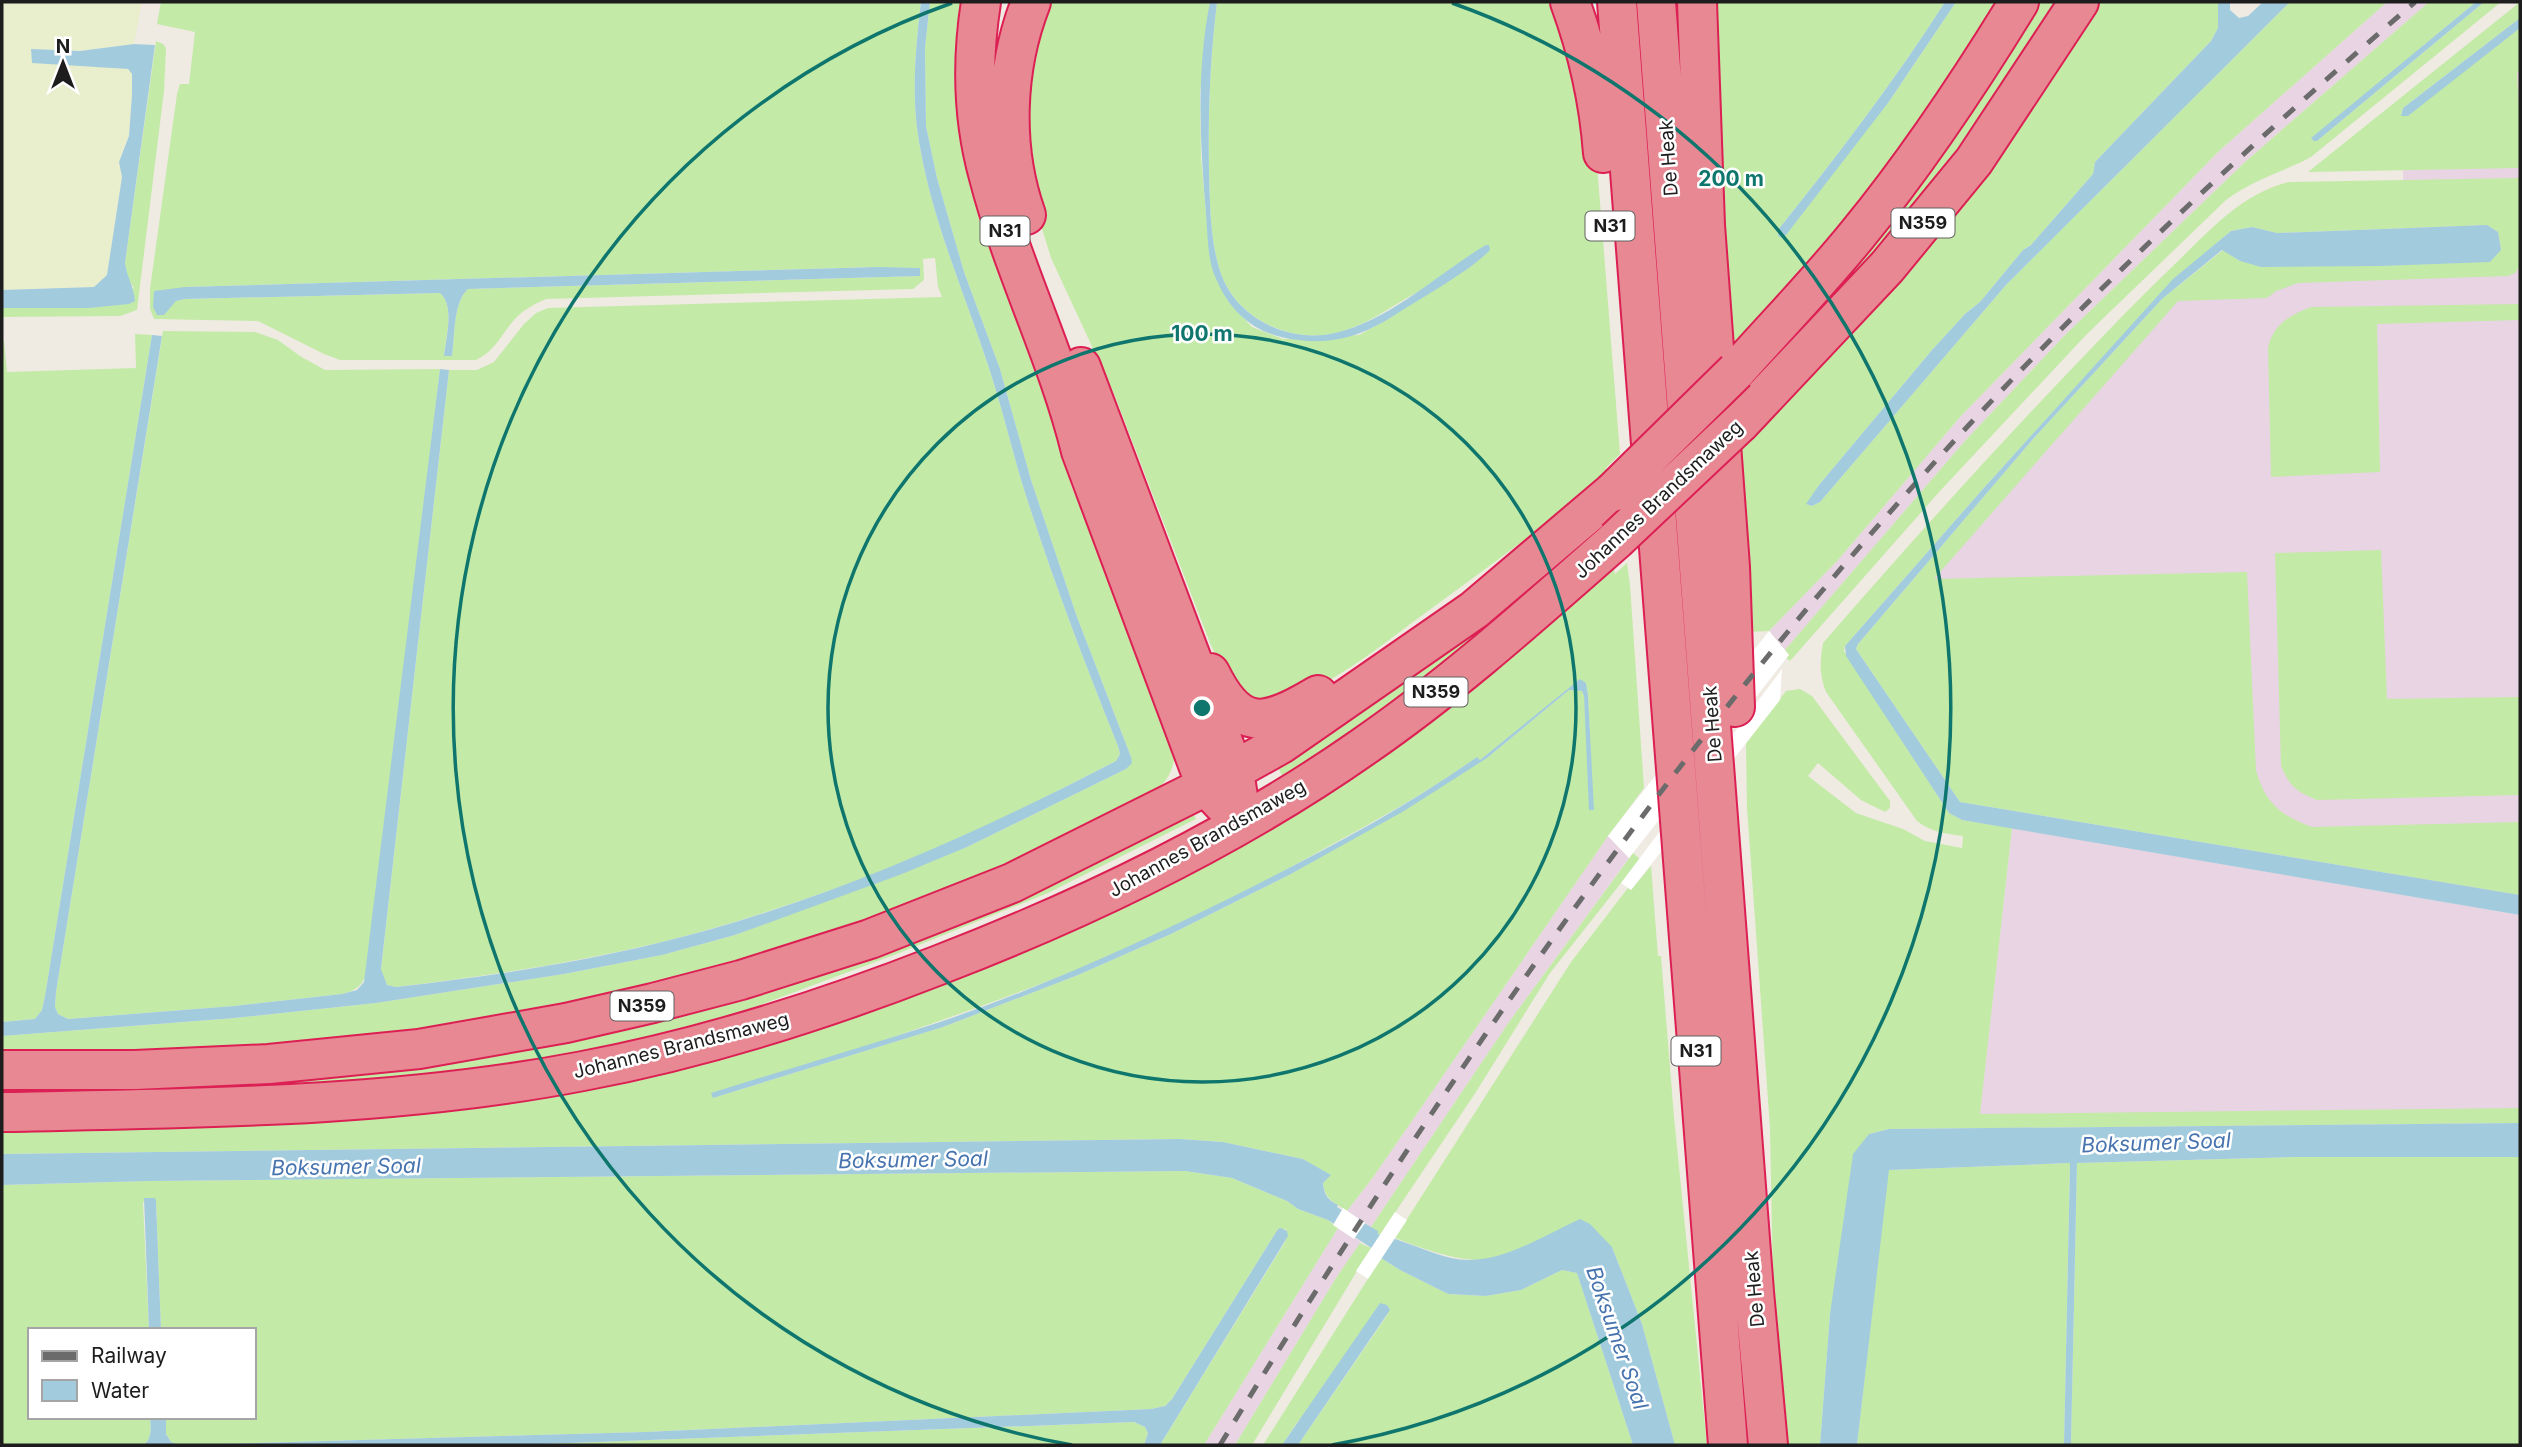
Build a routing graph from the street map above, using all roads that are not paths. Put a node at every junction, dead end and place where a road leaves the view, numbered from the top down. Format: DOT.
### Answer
graph roads {
  1 [pos="981,2"];
  2 [pos="1031,2"];
  3 [pos="1570,2"];
  4 [pos="1617,2"];
  5 [pos="1656,2"];
  6 [pos="1697,2"];
  7 [pos="2019,2"];
  8 [pos="2078,2"];
  9 [pos="1651,449"];
  10 [pos="1184,636"];
  11 [pos="1382,675"];
  12 [pos="1220,779"];
  13 [pos="1241,823"];
  14 [pos="1723,875"];
  15 [pos="2,1070"];
  16 [pos="18,1111"];
  17 [pos="1728,1445"];
  18 [pos="1768,1445"];
  1 -- 12 [label="highway, N31"];
  2 -- 10 [label="highway, N31"];
  3 -- 9 [label="highway, N31"];
  4 -- 9 [label="highway, De Heak / N31"];
  5 -- 14 [label="highway, De Heak / N31"];
  6 -- 14 [label="highway, N31"];
  7 -- 11 [label="highway, Johannes Brandsmaweg / N359, bridge"];
  8 -- 13 [label="highway, Johannes Brandsmaweg / N359, bridge"];
  9 -- 17 [label="highway, De Heak / N31"];
  10 -- 11 [label="highway, N31"];
  10 -- 12 [label="highway, N31"];
  11 -- 12 [label="highway, Johannes Brandsmaweg / N359"];
  12 -- 13 [label="highway"];
  12 -- 15 [label="highway, Johannes Brandsmaweg / N359"];
  13 -- 16 [label="highway, Johannes Brandsmaweg / N359"];
  14 -- 18 [label="highway, De Heak / N31"];
}
